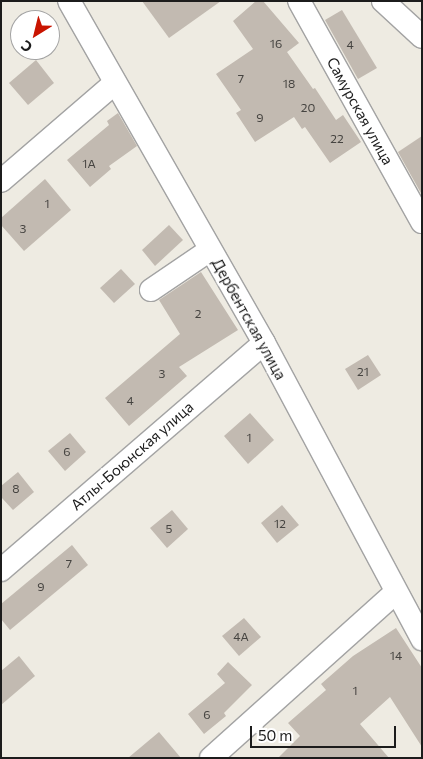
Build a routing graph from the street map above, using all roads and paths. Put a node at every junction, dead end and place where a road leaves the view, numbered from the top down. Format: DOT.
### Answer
graph roads {
  1 [pos="69,1"];
  2 [pos="299,1"];
  3 [pos="383,1"];
  4 [pos="422,37"];
  5 [pos="115,83"];
  6 [pos="1,181"];
  7 [pos="422,222"];
  8 [pos="210,250"];
  9 [pos="151,290"];
  10 [pos="264,343"];
  11 [pos="1,570"];
  12 [pos="395,593"];
  13 [pos="422,639"];
  14 [pos="211,758"];
  1 -- 5 [label="street, Дербентская улица"];
  2 -- 7 [label="street, Самурская улица"];
  3 -- 4 [label="street"];
  5 -- 6 [label="street"];
  5 -- 8 [label="street, Дербентская улица"];
  8 -- 9 [label="street"];
  8 -- 10 [label="street, Дербентская улица"];
  10 -- 11 [label="street, Атлы-Боюнская улица"];
  10 -- 12 [label="street, Дербентская улица"];
  12 -- 13 [label="street, Дербентская улица"];
  12 -- 14 [label="street"];
}
